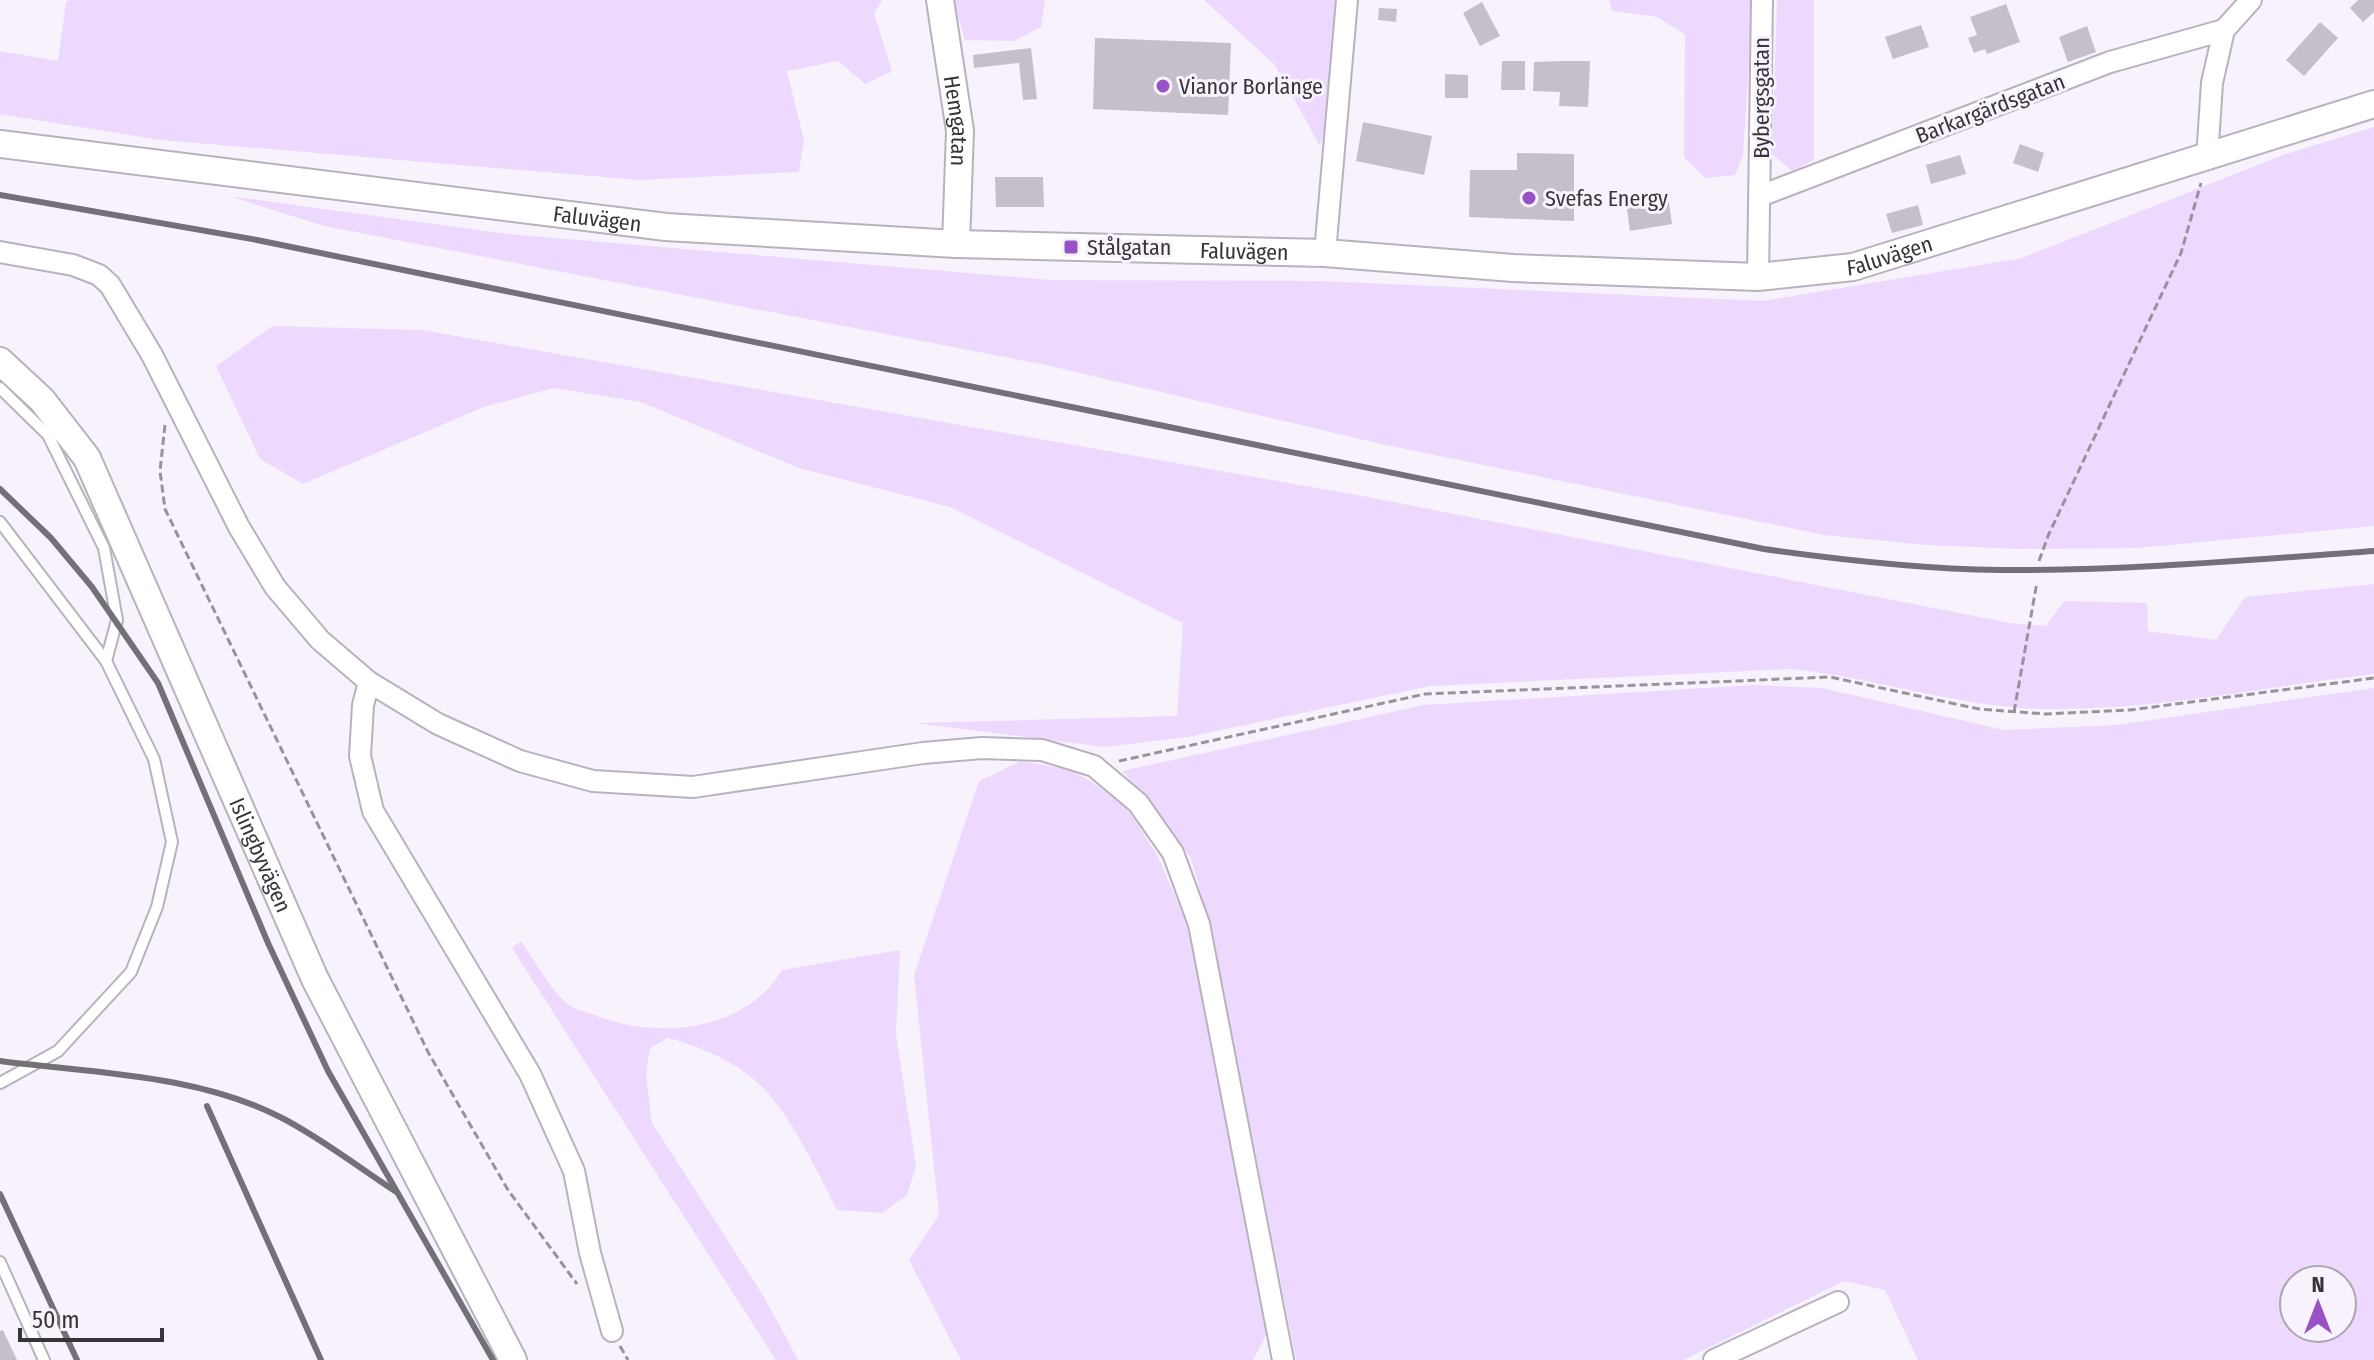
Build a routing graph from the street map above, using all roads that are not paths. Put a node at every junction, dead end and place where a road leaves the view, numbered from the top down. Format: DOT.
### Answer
graph roads {
  1 [pos="940,0"];
  2 [pos="1347,0"];
  3 [pos="1762,0"];
  4 [pos="2251,0"];
  5 [pos="2224,30"];
  6 [pos="2374,104"];
  7 [pos="0,144"];
  8 [pos="2207,159"];
  9 [pos="1760,196"];
  10 [pos="956,244"];
  11 [pos="0,252"];
  12 [pos="1325,253"];
  13 [pos="1758,277"];
  14 [pos="0,361"];
  15 [pos="0,388"];
  16 [pos="0,522"];
  17 [pos="106,661"];
  18 [pos="369,682"];
  19 [pos="0,1083"];
  20 [pos="0,1262"];
  21 [pos="1838,1302"];
  22 [pos="612,1331"];
  23 [pos="1277,1339"];
  24 [pos="44,1360"];
  25 [pos="513,1360"];
  26 [pos="1267,1360"];
  27 [pos="1283,1360"];
  28 [pos="1714,1360"];
  1 -- 10 [label="street, Hemgatan"];
  2 -- 12 [label="street"];
  3 -- 9 [label="street, Bybergsgatan"];
  4 -- 5 [label="street"];
  5 -- 8 [label="street"];
  5 -- 9 [label="street, Barkargärdsgatan"];
  6 -- 8 [label="street, Faluvägen"];
  7 -- 10 [label="street, Faluvägen"];
  8 -- 13 [label="street, Faluvägen"];
  9 -- 13 [label="street"];
  10 -- 12 [label="street, Faluvägen"];
  11 -- 18 [label="street"];
  12 -- 13 [label="street, Faluvägen"];
  14 -- 25 [label="street, Islingbyvägen"];
  15 -- 17 [label="lane"];
  16 -- 17 [label="lane"];
  17 -- 19 [label="lane"];
  18 -- 22 [label="street"];
  18 -- 23 [label="street"];
  20 -- 24 [label="lane"];
  21 -- 28 [label="street"];
  23 -- 26 [label="street"];
  23 -- 27 [label="street"];
}
